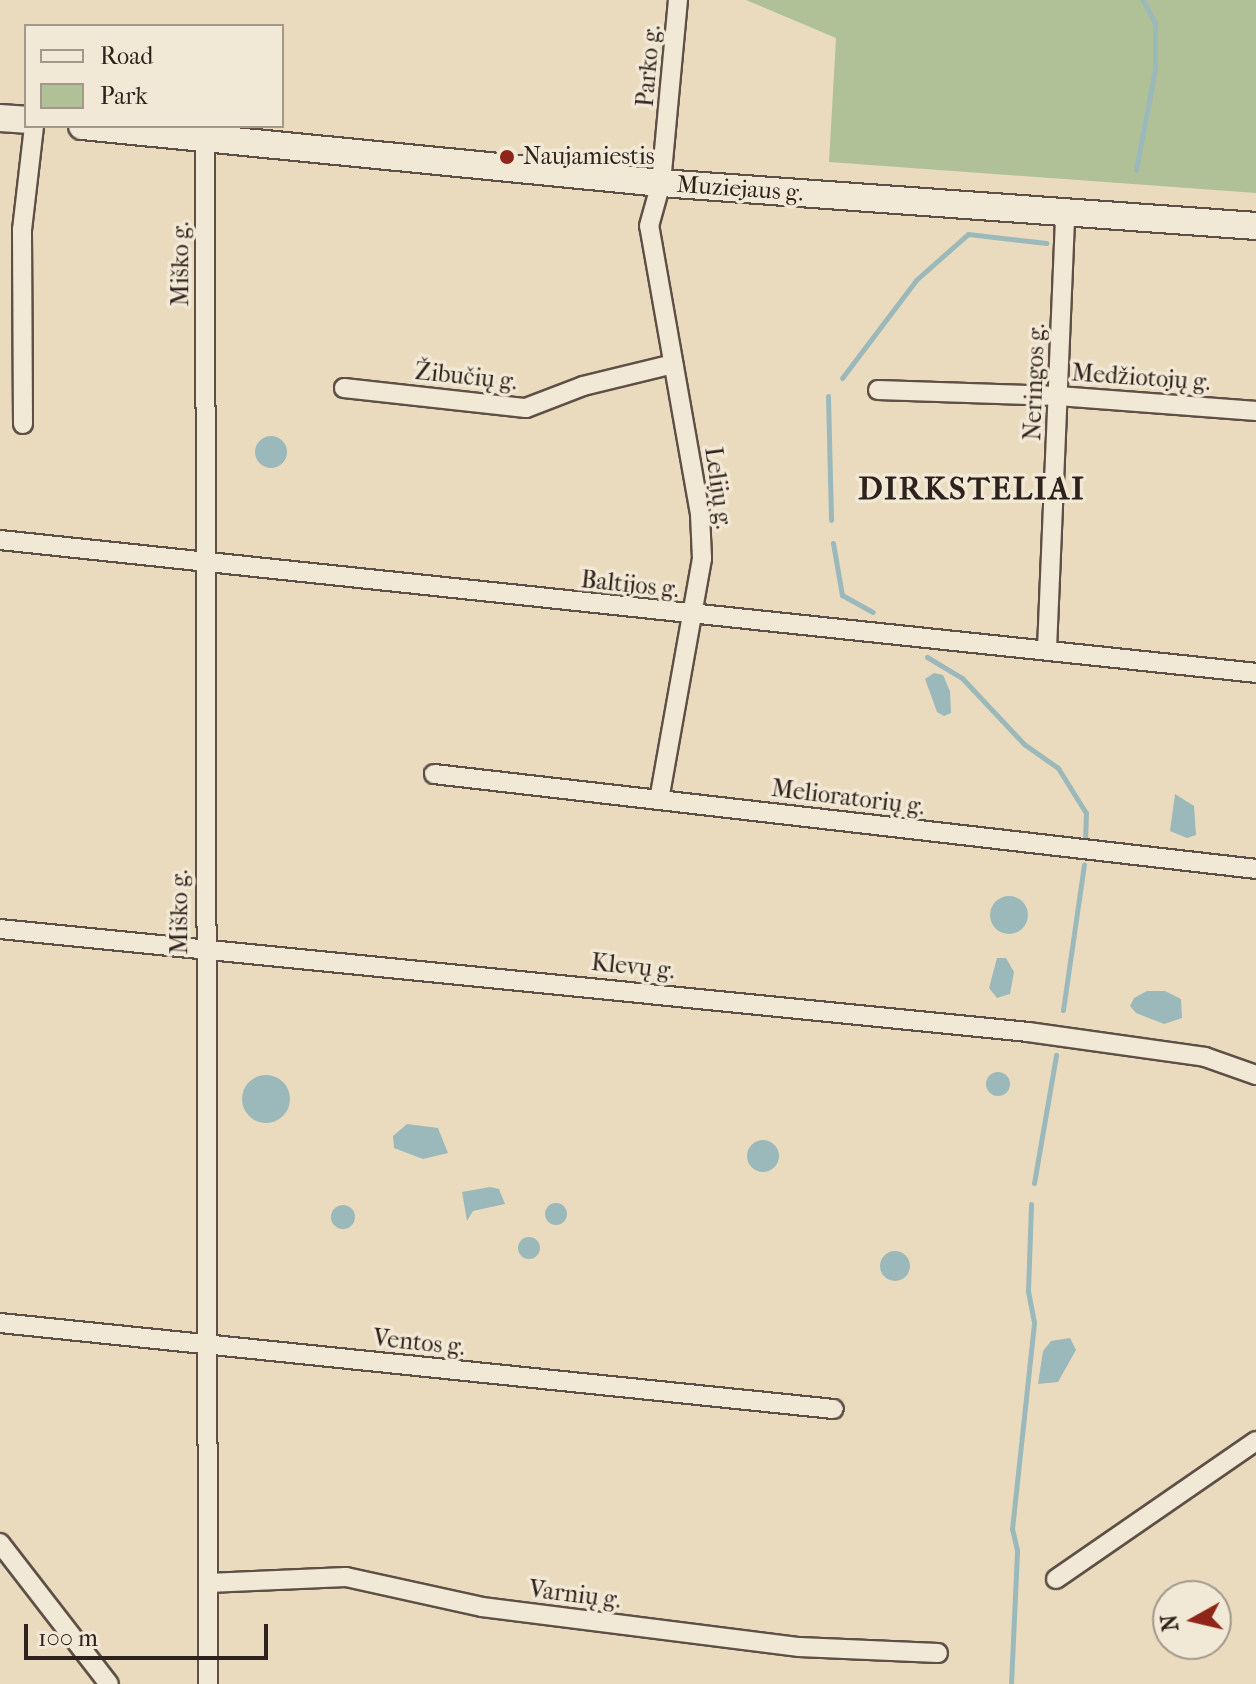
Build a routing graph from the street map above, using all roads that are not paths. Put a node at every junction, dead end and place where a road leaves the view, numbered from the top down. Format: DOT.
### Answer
graph roads {
  1 [pos="678,0"];
  2 [pos="0,118"];
  3 [pos="24,120"];
  4 [pos="34,128"];
  5 [pos="101,128"];
  6 [pos="205,139"];
  7 [pos="661,183"];
  8 [pos="1065,213"];
  9 [pos="1256,226"];
  10 [pos="673,364"];
  11 [pos="344,388"];
  12 [pos="878,390"];
  13 [pos="1058,396"];
  14 [pos="1256,411"];
  15 [pos="23,424"];
  16 [pos="0,540"];
  17 [pos="202,561"];
  18 [pos="692,617"];
  19 [pos="1047,649"];
  20 [pos="1256,673"];
  21 [pos="434,774"];
  22 [pos="659,800"];
  23 [pos="1256,869"];
  24 [pos="0,929"];
  25 [pos="204,948"];
  26 [pos="1256,1075"];
  27 [pos="0,1323"];
  28 [pos="204,1345"];
  29 [pos="834,1409"];
  30 [pos="1256,1441"];
  31 [pos="3,1552"];
  32 [pos="1056,1579"];
  33 [pos="208,1583"];
  34 [pos="938,1653"];
  35 [pos="109,1684"];
  36 [pos="208,1684"];
  1 -- 7 [label="street, Parko g."];
  2 -- 3 [label="main road"];
  4 -- 15 [label="street"];
  5 -- 6 [label="main road, Muziejaus g."];
  6 -- 7 [label="main road, Muziejaus g."];
  6 -- 17 [label="street, Miško g."];
  7 -- 8 [label="main road, Muziejaus g."];
  7 -- 10 [label="street, Lelijų g."];
  8 -- 9 [label="main road, Muziejaus g."];
  8 -- 13 [label="street, Neringos g."];
  10 -- 11 [label="street, Žibučių g."];
  10 -- 18 [label="street, Lelijų g."];
  12 -- 13 [label="street, Medžiotojų g."];
  13 -- 14 [label="street, Medžiotojų g."];
  13 -- 19 [label="street, Neringos g."];
  16 -- 17 [label="street, Baltijos g."];
  17 -- 18 [label="street, Baltijos g."];
  17 -- 25 [label="street, Miško g."];
  18 -- 19 [label="street, Baltijos g."];
  18 -- 22 [label="street, Lelijų g."];
  19 -- 20 [label="street, Baltijos g."];
  21 -- 22 [label="street, Melioratorių g."];
  22 -- 23 [label="street, Melioratorių g."];
  24 -- 25 [label="street, Klevų g."];
  25 -- 26 [label="street, Klevų g."];
  25 -- 28 [label="street, Miško g."];
  27 -- 28 [label="street, Ventos g."];
  28 -- 29 [label="street, Ventos g."];
  28 -- 33 [label="street, Miško g."];
  30 -- 32 [label="street"];
  31 -- 35 [label="street"];
  33 -- 34 [label="street, Varnių g."];
  33 -- 36 [label="street, Miško g."];
}
